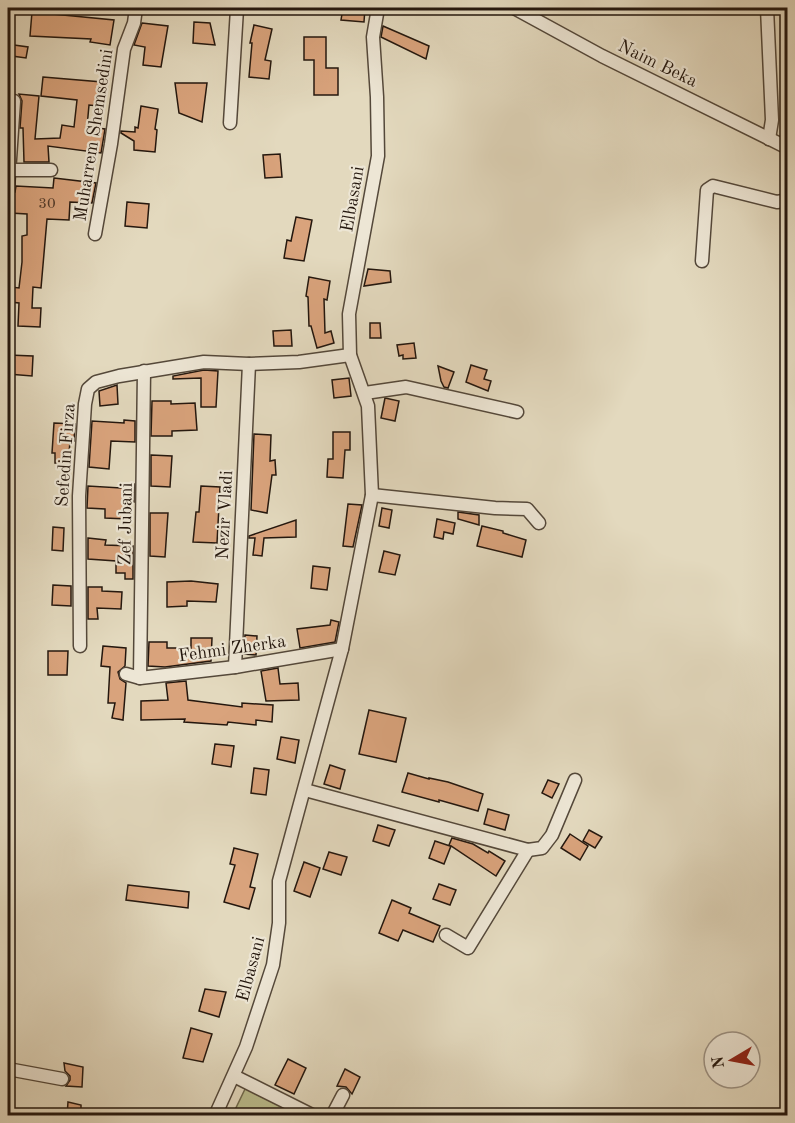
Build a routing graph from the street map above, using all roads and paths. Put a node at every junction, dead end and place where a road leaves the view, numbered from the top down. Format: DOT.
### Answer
graph roads {
  1 [pos="136,8"];
  2 [pos="235,8"];
  3 [pos="378,8"];
  4 [pos="514,8"];
  5 [pos="766,8"];
  6 [pos="14,101"];
  7 [pos="230,123"];
  8 [pos="769,139"];
  9 [pos="788,148"];
  10 [pos="8,170"];
  11 [pos="51,170"];
  12 [pos="8,188"];
  13 [pos="788,198"];
  14 [pos="95,234"];
  15 [pos="702,261"];
  16 [pos="350,354"];
  17 [pos="249,364"];
  18 [pos="144,371"];
  19 [pos="365,393"];
  20 [pos="517,412"];
  21 [pos="372,495"];
  22 [pos="539,523"];
  23 [pos="80,646"];
  24 [pos="342,649"];
  25 [pos="235,667"];
  26 [pos="126,674"];
  27 [pos="140,678"];
  28 [pos="575,780"];
  29 [pos="305,790"];
  30 [pos="528,850"];
  31 [pos="446,935"];
  32 [pos="8,1069"];
  33 [pos="234,1076"];
  34 [pos="62,1079"];
  35 [pos="343,1095"];
  36 [pos="215,1116"];
  37 [pos="314,1116"];
  38 [pos="332,1116"];
  1 -- 14 [label="street, Muharrem Shemsedini"];
  2 -- 7 [label="street"];
  3 -- 16 [label="street, Elbasani"];
  4 -- 8 [label="street, Naim Beka"];
  5 -- 8 [label="street"];
  6 -- 10 [label="street"];
  8 -- 9 [label="street, Naim Beka"];
  10 -- 11 [label="street"];
  10 -- 12 [label="street"];
  13 -- 15 [label="street"];
  16 -- 17 [label="street, Sefedin Firza"];
  16 -- 19 [label="street, Elbasani"];
  17 -- 18 [label="street, Sefedin Firza"];
  17 -- 25 [label="street, Nezir Vladi"];
  18 -- 23 [label="street, Sefedin Firza"];
  18 -- 27 [label="street, Zef Jubani"];
  19 -- 20 [label="street"];
  19 -- 21 [label="street, Elbasani"];
  21 -- 22 [label="street"];
  21 -- 24 [label="street, Elbasani"];
  24 -- 25 [label="street, Fehmi Zherka"];
  24 -- 29 [label="street, Elbasani"];
  25 -- 27 [label="street, Fehmi Zherka"];
  26 -- 27 [label="street, Fehmi Zherka"];
  28 -- 30 [label="street"];
  29 -- 30 [label="street"];
  29 -- 33 [label="street, Elbasani"];
  30 -- 31 [label="street"];
  32 -- 34 [label="street"];
  33 -- 36 [label="street, Elbasani"];
  33 -- 37 [label="street"];
  35 -- 38 [label="street"];
}
